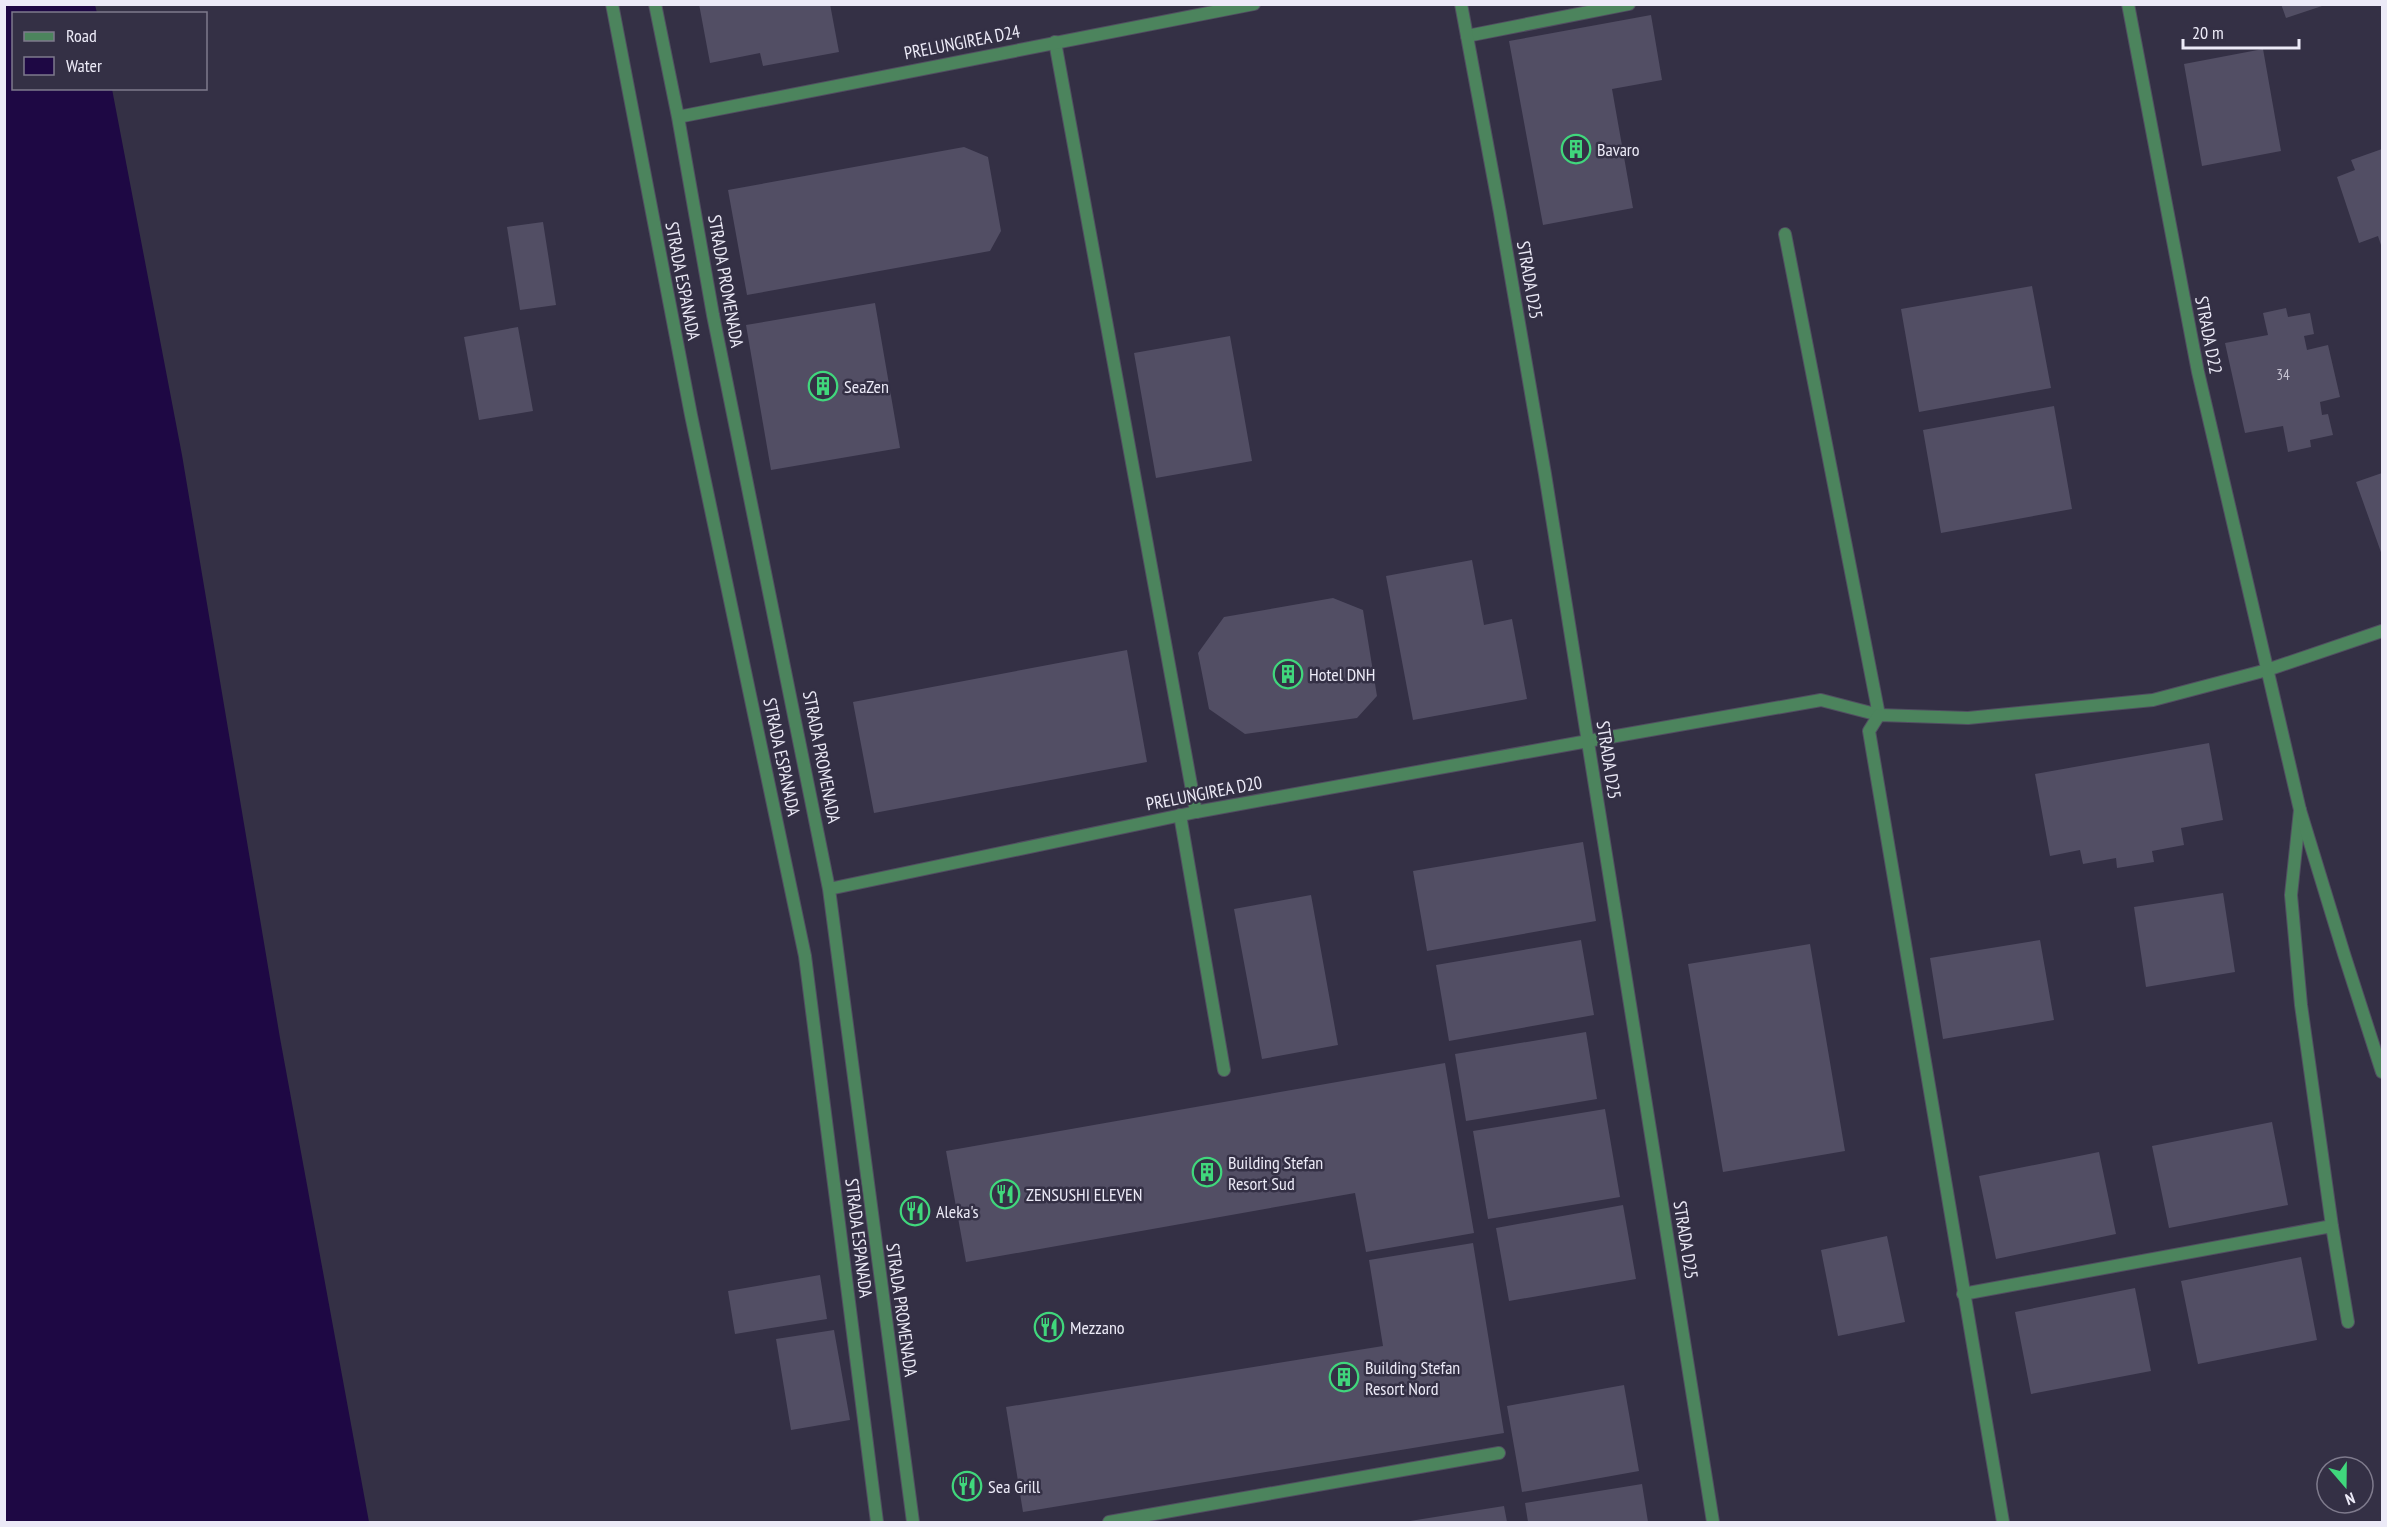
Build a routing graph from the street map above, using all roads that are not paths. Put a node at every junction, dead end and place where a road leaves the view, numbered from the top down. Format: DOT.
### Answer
graph roads {
  1 [pos="612,4"];
  2 [pos="655,4"];
  3 [pos="1254,4"];
  4 [pos="1461,4"];
  5 [pos="1629,4"];
  6 [pos="2128,4"];
  7 [pos="1467,36"];
  8 [pos="1055,42"];
  9 [pos="678,117"];
  10 [pos="1785,234"];
  11 [pos="2382,631"];
  12 [pos="2267,670"];
  13 [pos="1879,715"];
  14 [pos="1588,741"];
  15 [pos="2300,810"];
  16 [pos="1196,812"];
  17 [pos="1180,815"];
  18 [pos="829,889"];
  19 [pos="1224,1070"];
  20 [pos="2382,1072"];
  21 [pos="2332,1226"];
  22 [pos="1964,1294"];
  23 [pos="2348,1322"];
  24 [pos="1499,1453"];
  25 [pos="877,1522"];
  26 [pos="913,1522"];
  27 [pos="1108,1522"];
  28 [pos="1713,1522"];
  29 [pos="2003,1522"];
  1 -- 25 [label="street, STRADA ESPANADA"];
  2 -- 9 [label="street, STRADA PROMENADA"];
  3 -- 8 [label="street, PRELUNGIREA D24"];
  4 -- 7 [label="street, STRADA D25"];
  5 -- 7 [label="street"];
  6 -- 12 [label="street, STRADA D22"];
  7 -- 14 [label="street, STRADA D25"];
  8 -- 9 [label="street, PRELUNGIREA D24"];
  8 -- 16 [label="street"];
  9 -- 18 [label="street, STRADA PROMENADA"];
  10 -- 13 [label="street"];
  11 -- 12 [label="street, PRELUNGIREA D20"];
  12 -- 13 [label="street, PRELUNGIREA D20"];
  12 -- 15 [label="street, STRADA D22"];
  13 -- 14 [label="street, PRELUNGIREA D20"];
  13 -- 22 [label="street"];
  14 -- 16 [label="street, PRELUNGIREA D20"];
  14 -- 28 [label="street, STRADA D25"];
  15 -- 20 [label="street, STRADA D22"];
  15 -- 21 [label="street"];
  16 -- 17 [label="street, PRELUNGIREA D20"];
  17 -- 18 [label="street, PRELUNGIREA D20"];
  17 -- 19 [label="street"];
  18 -- 26 [label="street, STRADA PROMENADA"];
  21 -- 22 [label="street"];
  21 -- 23 [label="street"];
  22 -- 29 [label="street"];
  24 -- 27 [label="street"];
}
